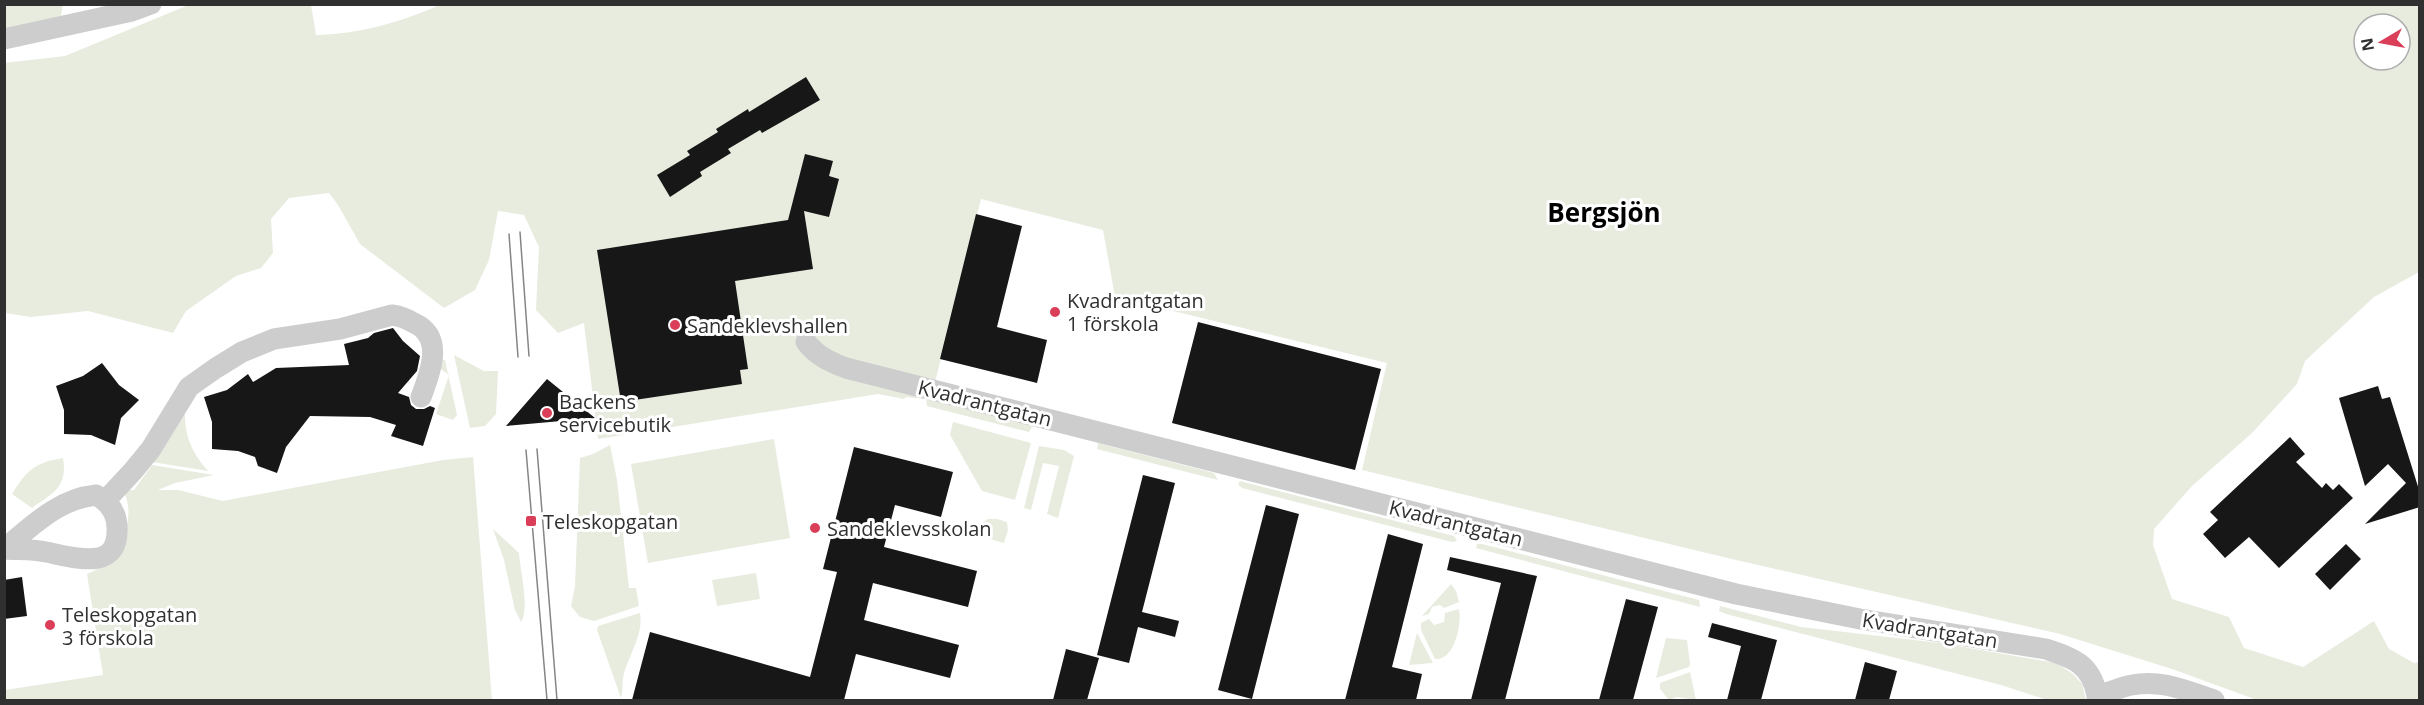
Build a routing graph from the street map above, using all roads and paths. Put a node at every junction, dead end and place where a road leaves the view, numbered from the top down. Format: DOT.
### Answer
graph roads {
  1 [pos="151,4"];
  2 [pos="4,39"];
  3 [pos="807,342"];
  4 [pos="421,397"];
  5 [pos="106,500"];
  6 [pos="4,549"];
  7 [pos="2097,698"];
  8 [pos="2214,700"];
  1 -- 2 [label="street"];
  3 -- 7 [label="street, Kvadrantgatan"];
  4 -- 5 [label="street"];
  5 -- 6 [label="street"];
  5 -- 6 [label="street"];
  7 -- 8 [label="street"];
}
